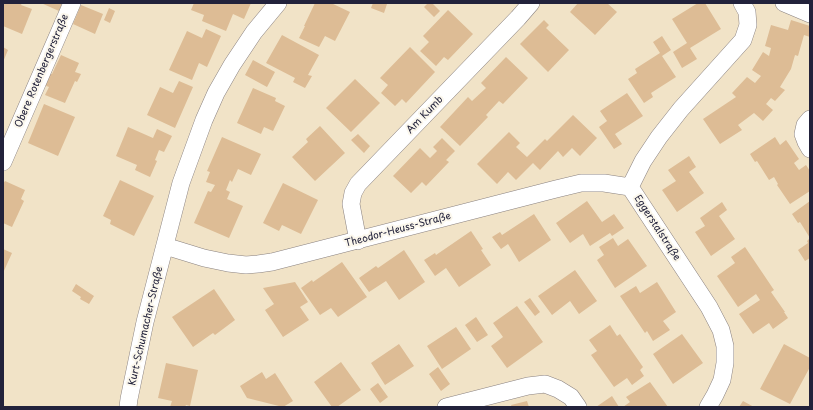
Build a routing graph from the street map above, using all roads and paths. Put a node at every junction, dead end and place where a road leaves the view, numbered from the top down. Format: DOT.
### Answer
graph roads {
  1 [pos="72,3"];
  2 [pos="278,3"];
  3 [pos="531,3"];
  4 [pos="742,3"];
  5 [pos="784,3"];
  6 [pos="810,14"];
  7 [pos="810,119"];
  8 [pos="810,149"];
  9 [pos="3,162"];
  10 [pos="630,187"];
  11 [pos="358,241"];
  12 [pos="165,246"];
  13 [pos="128,407"];
  14 [pos="446,407"];
  15 [pos="578,407"];
  16 [pos="708,407"];
  1 -- 9 [label="street, Obere Rotenbergerstraße"];
  2 -- 12 [label="street"];
  3 -- 11 [label="street, Am Kumb"];
  4 -- 10 [label="street, Eggerstalstraße"];
  5 -- 6 [label="street"];
  7 -- 8 [label="street"];
  10 -- 11 [label="street, Theodor-Heuss-Straße"];
  10 -- 16 [label="street, Eggerstalstraße"];
  11 -- 12 [label="street, Theodor-Heuss-Straße"];
  12 -- 13 [label="street, Kurt-Schumacher-Straße"];
  14 -- 15 [label="street"];
}
